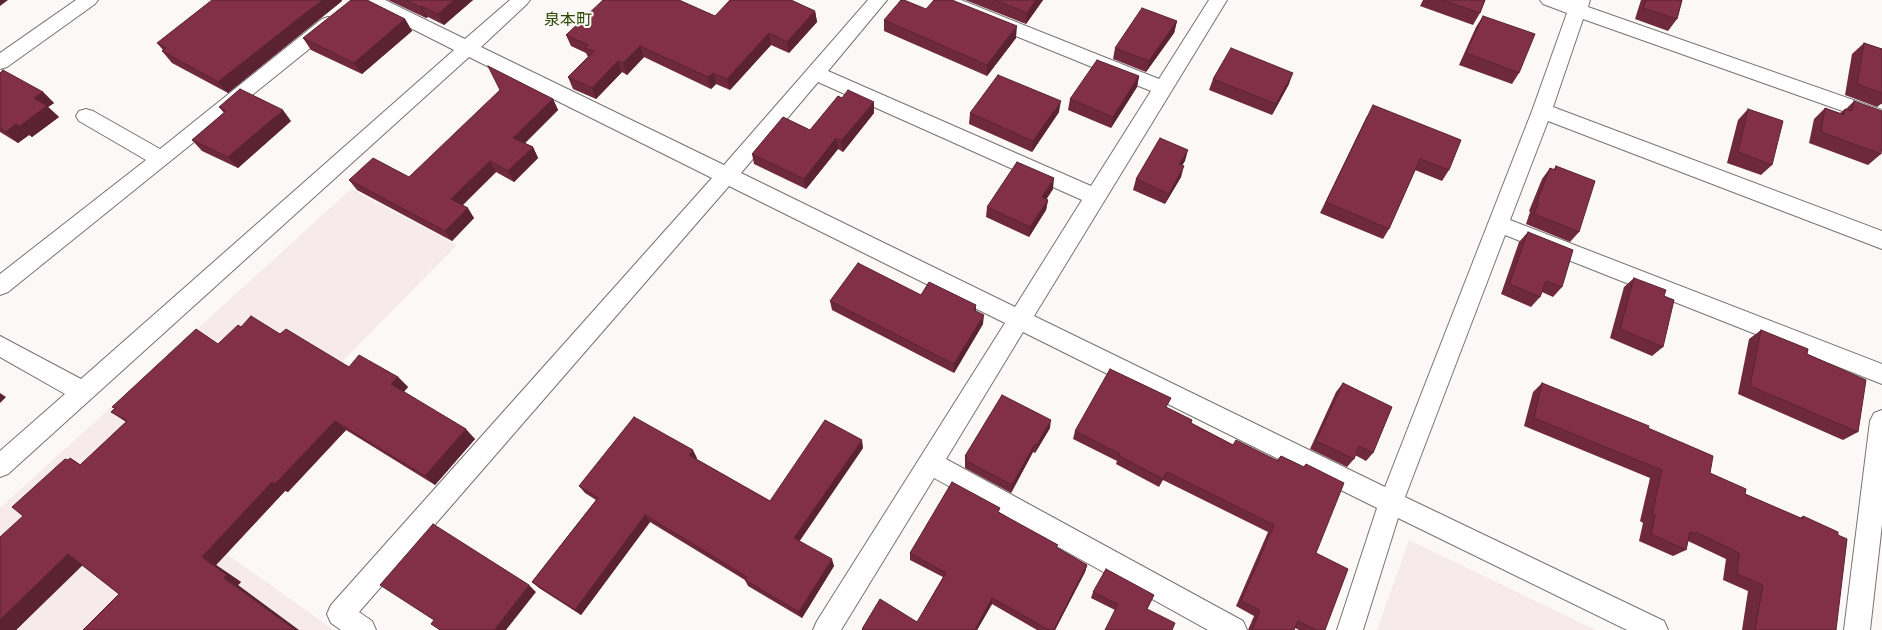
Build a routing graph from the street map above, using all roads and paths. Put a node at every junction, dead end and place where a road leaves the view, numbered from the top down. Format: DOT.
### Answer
graph roads {
  1 [pos="89,0"];
  2 [pos="521,0"];
  3 [pos="878,0"];
  4 [pos="942,0"];
  5 [pos="1218,0"];
  6 [pos="1548,0"];
  7 [pos="354,5"];
  8 [pos="1579,5"];
  9 [pos="468,47"];
  10 [pos="0,62"];
  11 [pos="815,73"];
  12 [pos="1163,88"];
  13 [pos="1542,111"];
  14 [pos="86,116"];
  15 [pos="1882,118"];
  16 [pos="162,159"];
  17 [pos="727,175"];
  18 [pos="1095,197"];
  19 [pos="1499,224"];
  20 [pos="1882,240"];
  21 [pos="0,286"];
  22 [pos="1018,320"];
  23 [pos="0,346"];
  24 [pos="1882,374"];
  25 [pos="83,392"];
  26 [pos="1882,421"];
  27 [pos="930,464"];
  28 [pos="0,466"];
  29 [pos="1391,502"];
  30 [pos="1875,541"];
  31 [pos="363,630"];
  32 [pos="826,630"];
  33 [pos="1234,630"];
  34 [pos="1350,630"];
  35 [pos="1655,630"];
  36 [pos="1857,630"];
  1 -- 10 [label="street"];
  2 -- 9 [label="street"];
  3 -- 11 [label="street"];
  4 -- 12 [label="street"];
  5 -- 12 [label="street"];
  6 -- 8 [label="street"];
  7 -- 9 [label="street"];
  7 -- 16 [label="street"];
  8 -- 13 [label="street"];
  8 -- 15 [label="street"];
  9 -- 17 [label="street"];
  9 -- 25 [label="street"];
  11 -- 17 [label="street"];
  11 -- 18 [label="street"];
  12 -- 18 [label="street"];
  13 -- 19 [label="street"];
  13 -- 20 [label="street"];
  14 -- 16 [label="street"];
  16 -- 21 [label="street"];
  17 -- 22 [label="street"];
  17 -- 31 [label="street"];
  18 -- 22 [label="street"];
  19 -- 24 [label="street"];
  19 -- 29 [label="street"];
  22 -- 27 [label="street"];
  22 -- 29 [label="street"];
  23 -- 25 [label="street"];
  25 -- 28 [label="street"];
  26 -- 30 [label="street"];
  27 -- 32 [label="street"];
  27 -- 33 [label="street"];
  29 -- 34 [label="street"];
  29 -- 35 [label="street"];
  30 -- 36 [label="street"];
}
